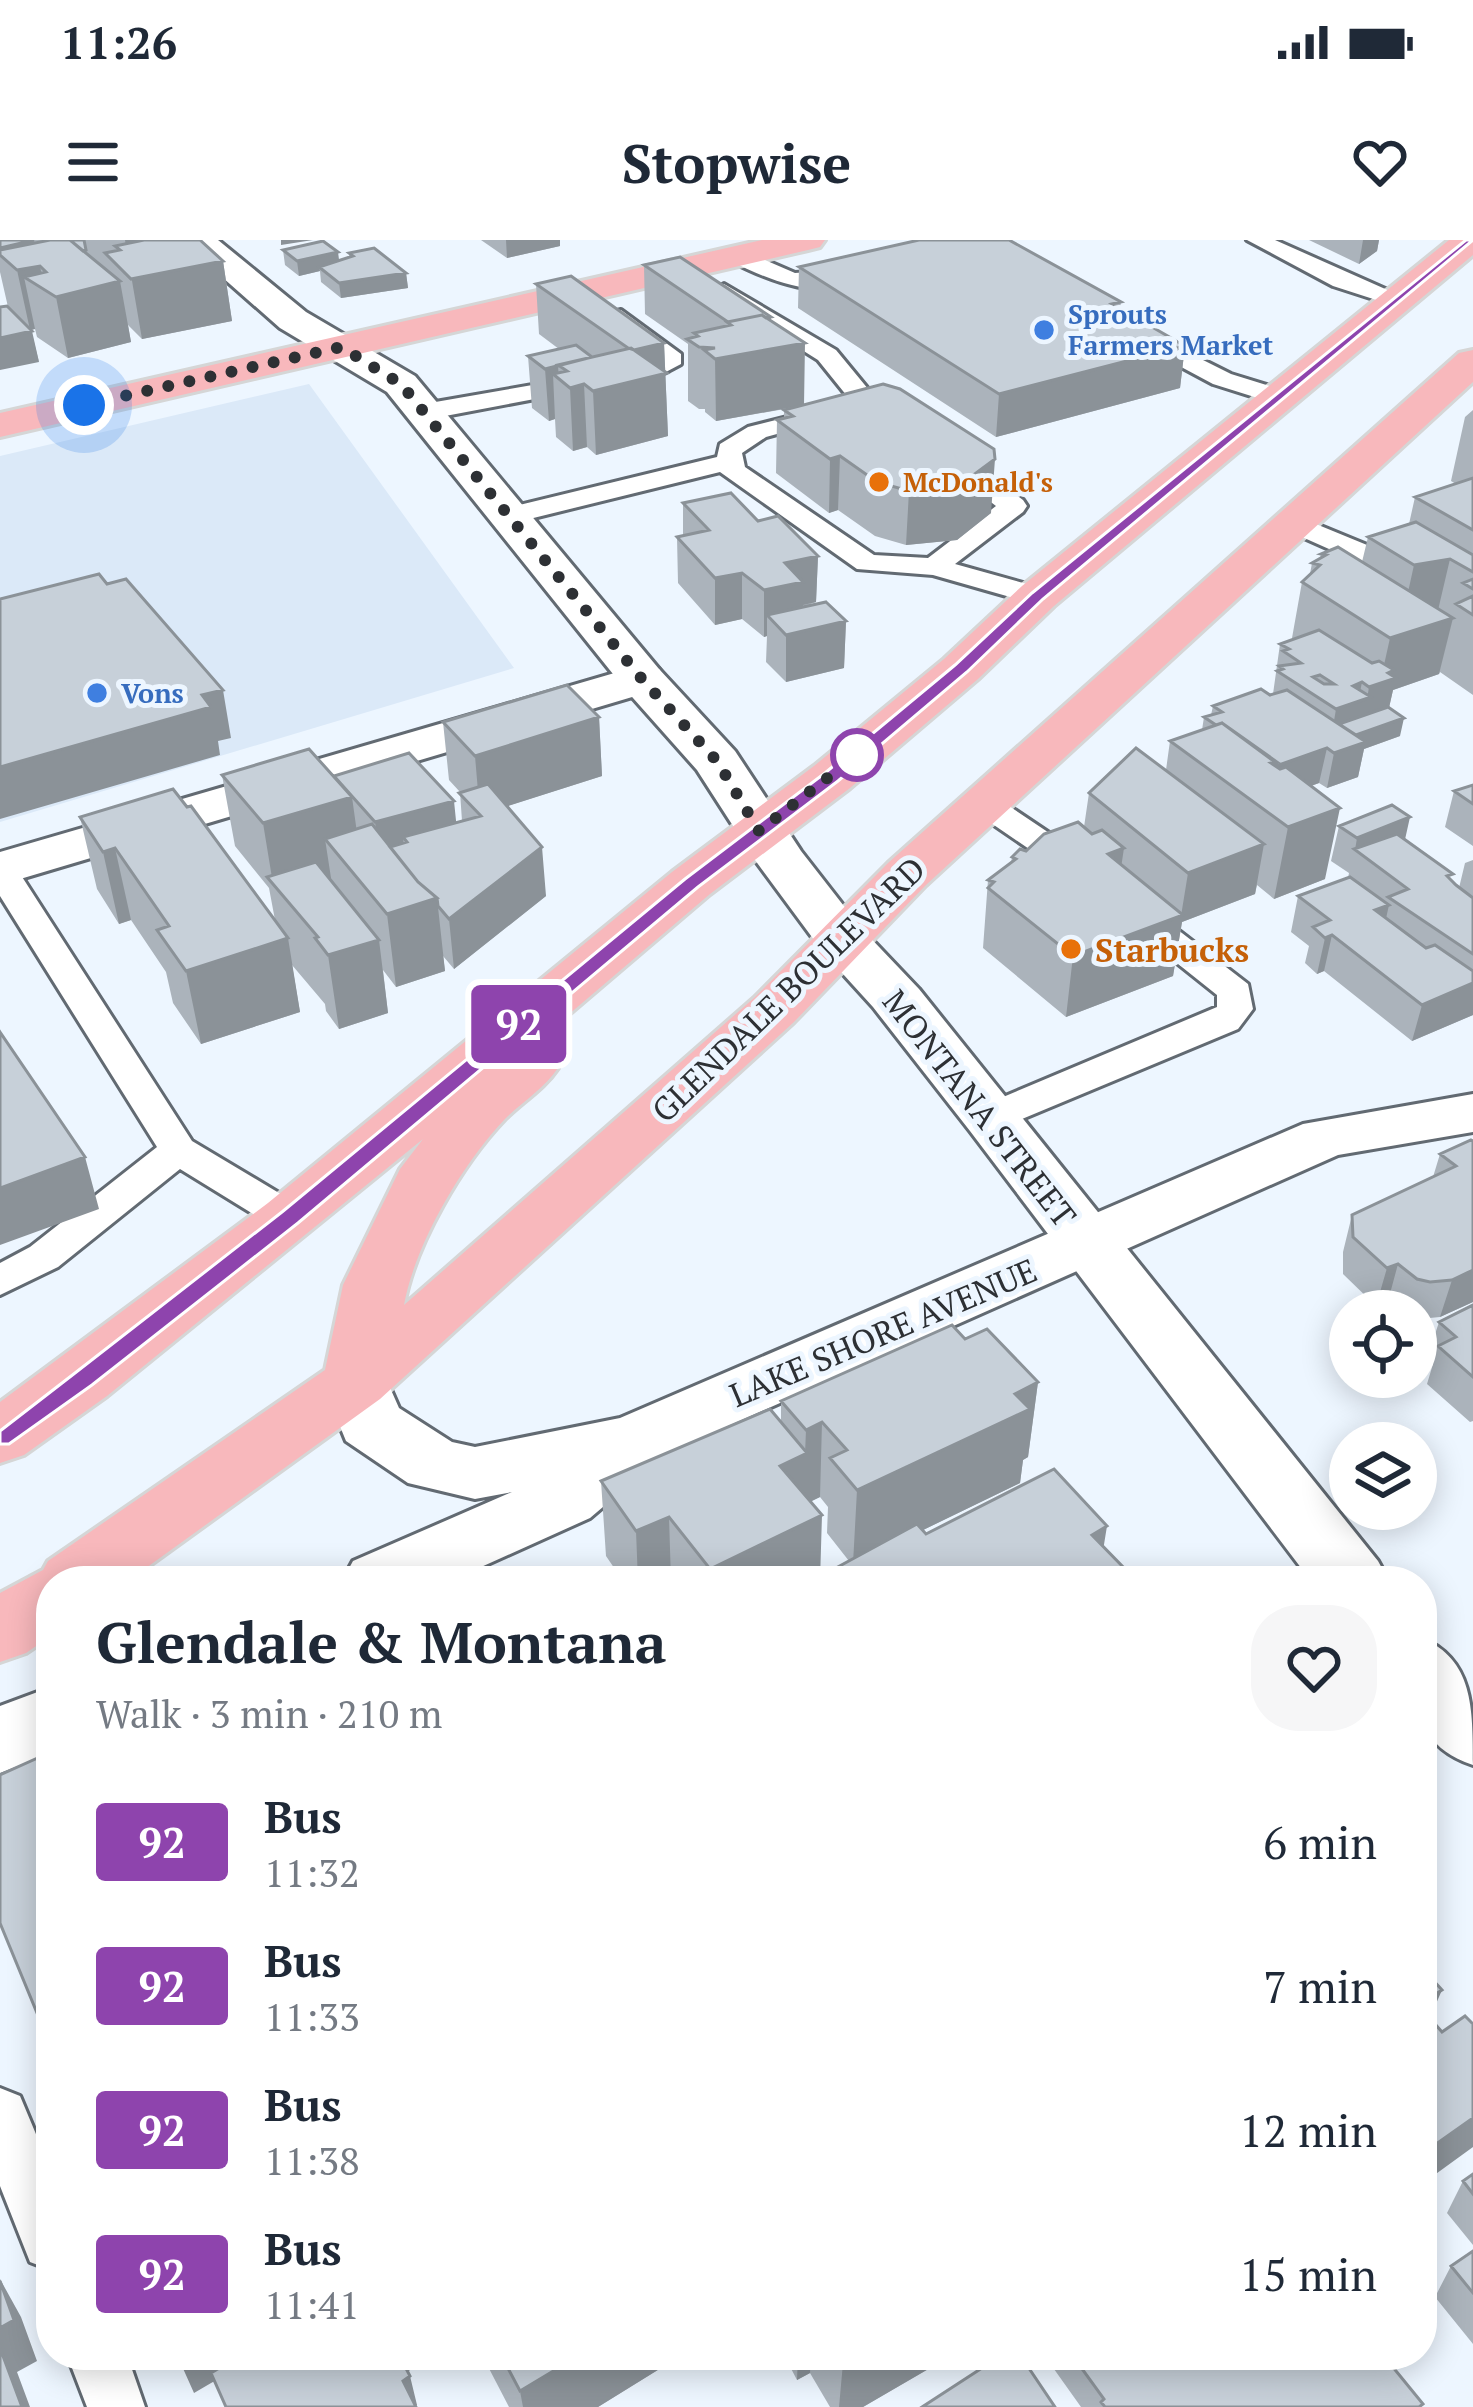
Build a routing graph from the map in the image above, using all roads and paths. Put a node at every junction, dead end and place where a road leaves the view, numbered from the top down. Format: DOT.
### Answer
graph roads {
  1 [pos="196,240"];
  2 [pos="808,240"];
  3 [pos="1258,240"];
  4 [pos="1459,252"];
  5 [pos="739,256"];
  6 [pos="688,268"];
  7 [pos="876,271"];
  8 [pos="587,291"];
  9 [pos="1406,317"];
  10 [pos="1108,318"];
  11 [pos="341,347"];
  12 [pos="1473,362"];
  13 [pos="637,371"];
  14 [pos="597,380"];
  15 [pos="1280,397"];
  16 [pos="870,408"];
  17 [pos="424,412"];
  18 [pos="0,424"];
  19 [pos="731,461"];
  20 [pos="509,516"];
  21 [pos="1294,523"];
  22 [pos="934,567"];
  23 [pos="1038,596"];
  24 [pos="1473,621"];
  25 [pos="642,679"];
  26 [pos="986,805"];
  27 [pos="770,845"];
  28 [pos="0,869"];
  29 [pos="842,940"];
  30 [pos="1473,1113"];
  31 [pos="991,1117"];
  32 [pos="178,1150"];
  33 [pos="290,1217"];
  34 [pos="1086,1244"];
  35 [pos="0,1281"];
  36 [pos="356,1382"];
  37 [pos="0,1437"];
  38 [pos="632,1441"];
  39 [pos="95,1566"];
  40 [pos="413,1566"];
  41 [pos="1340,1566"];
  42 [pos="36,1607"];
  43 [pos="0,1632"];
  44 [pos="1437,1688"];
  45 [pos="36,1725"];
  46 [pos="1473,1733"];
  47 [pos="0,1740"];
  48 [pos="0,2115"];
  49 [pos="36,2204"];
  1 -- 11 [label="street, MONTANA STREET"];
  2 -- 5 [label="main road"];
  3 -- 9 [label="lane"];
  4 -- 9 [label="main road"];
  5 -- 6 [label="main road"];
  5 -- 7 [label="lane"];
  6 -- 8 [label="main road"];
  6 -- 16 [label="lane"];
  8 -- 11 [label="main road"];
  8 -- 13 [label="lane"];
  9 -- 15 [label="main road"];
  10 -- 15 [label="lane"];
  11 -- 17 [label="street, MONTANA STREET"];
  11 -- 18 [label="main road"];
  12 -- 21 [label="main road, GLENDALE BOULEVARD"];
  14 -- 17 [label="lane"];
  15 -- 23 [label="main road"];
  16 -- 19 [label="lane"];
  16 -- 22 [label="lane"];
  17 -- 20 [label="street, MONTANA STREET"];
  19 -- 20 [label="lane"];
  19 -- 22 [label="lane"];
  20 -- 25 [label="street, MONTANA STREET"];
  21 -- 24 [label="lane"];
  21 -- 26 [label="main road, GLENDALE BOULEVARD"];
  22 -- 23 [label="lane"];
  23 -- 27 [label="main road"];
  25 -- 27 [label="street, MONTANA STREET"];
  25 -- 28 [label="street"];
  26 -- 29 [label="main road, GLENDALE BOULEVARD"];
  26 -- 31 [label="lane"];
  27 -- 29 [label="street, MONTANA STREET"];
  27 -- 33 [label="main road"];
  27 -- 36 [label="main road"];
  28 -- 32 [label="lane"];
  29 -- 31 [label="street, MONTANA STREET"];
  29 -- 36 [label="main road, GLENDALE BOULEVARD"];
  30 -- 34 [label="street, LAKE SHORE AVENUE"];
  31 -- 34 [label="street, MONTANA STREET"];
  32 -- 33 [label="lane"];
  32 -- 35 [label="lane"];
  33 -- 37 [label="main road"];
  34 -- 38 [label="street, LAKE SHORE AVENUE"];
  34 -- 41 [label="street, MONTANA STREET"];
  36 -- 38 [label="street, LAKE SHORE AVENUE"];
  36 -- 39 [label="main road, GLENDALE BOULEVARD"];
  38 -- 40 [label="street, LAKE SHORE AVENUE"];
  42 -- 43 [label="main road"];
  44 -- 46 [label="street"];
  45 -- 47 [label="street"];
  48 -- 49 [label="lane"];
}
